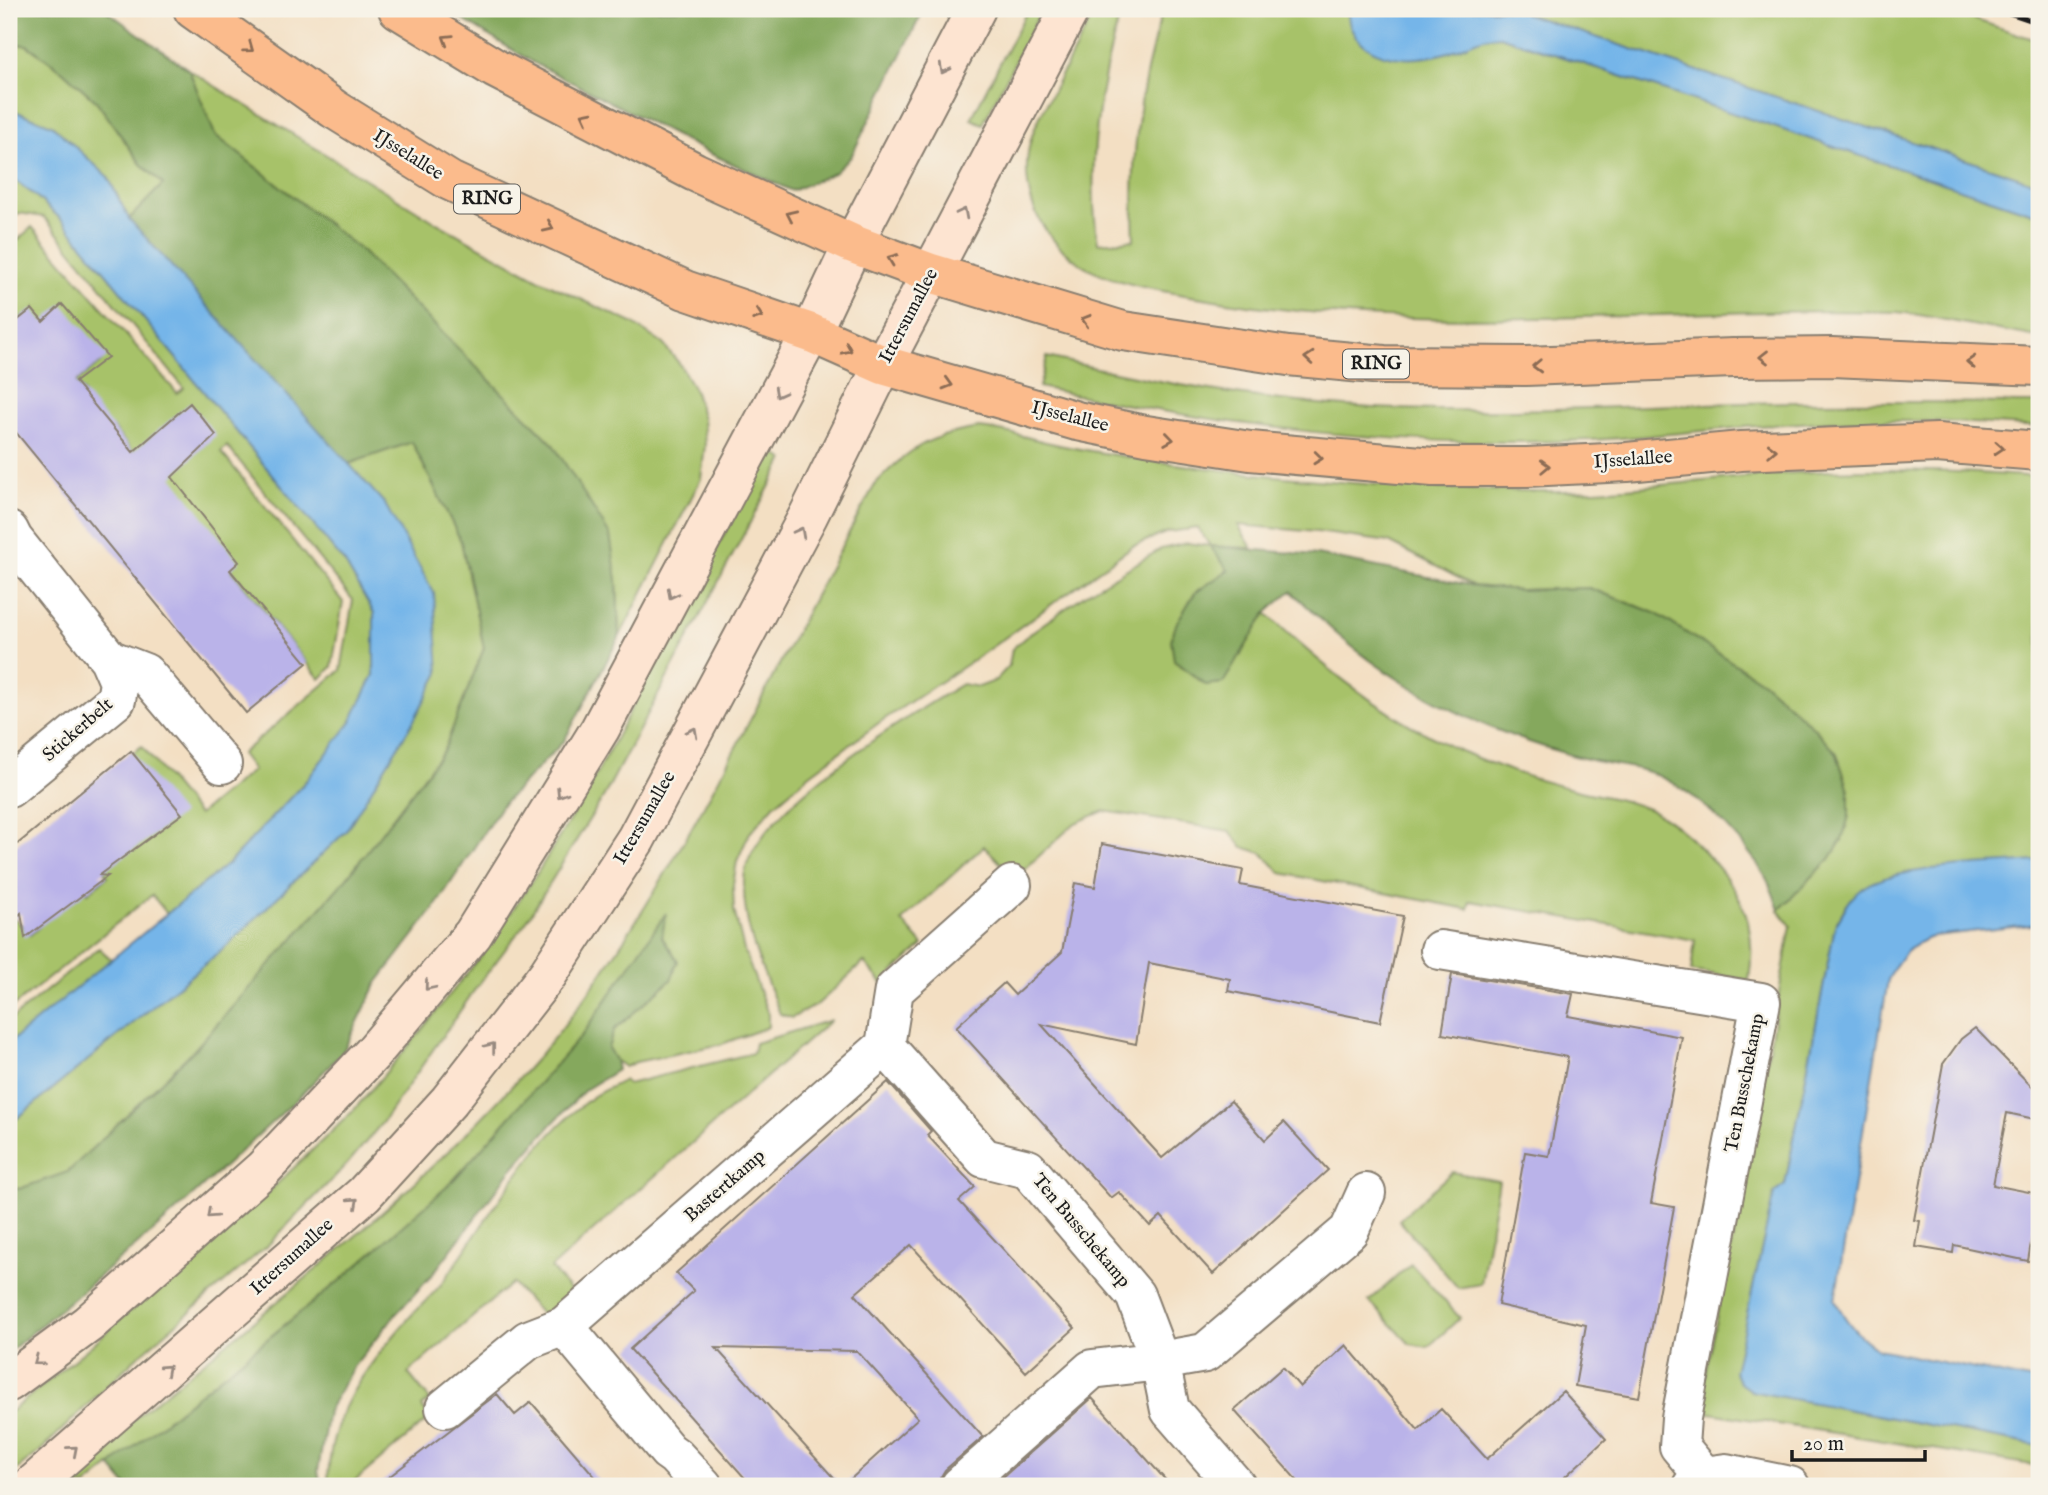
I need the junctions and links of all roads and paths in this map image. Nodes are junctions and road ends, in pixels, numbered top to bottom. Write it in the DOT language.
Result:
graph roads {
  1 [pos="193,9"];
  2 [pos="398,9"];
  3 [pos="976,9"];
  4 [pos="1070,9"];
  5 [pos="853,244"];
  6 [pos="931,273"];
  7 [pos="811,333"];
  8 [pos="883,365"];
  9 [pos="2039,366"];
  10 [pos="2039,451"];
  11 [pos="9,531"];
  12 [pos="109,659"];
  13 [pos="222,764"];
  14 [pos="9,788"];
  15 [pos="1012,885"];
  16 [pos="1440,950"];
  17 [pos="885,1046"];
  18 [pos="1366,1193"];
  19 [pos="564,1326"];
  20 [pos="1160,1361"];
  21 [pos="9,1382"];
  22 [pos="445,1408"];
  23 [pos="1698,1481"];
  24 [pos="31,1486"];
  25 [pos="703,1486"];
  26 [pos="960,1486"];
  27 [pos="1237,1486"];
  28 [pos="1790,1486"];
  1 -- 7 [label="main road, IJsselallee / RING, one-way"];
  5 -- 2 [label="main road, RING, one-way"];
  3 -- 5 [label="street, one-way"];
  6 -- 4 [label="street, Ittersumallee, one-way"];
  6 -- 5 [label="main road, RING, one-way"];
  5 -- 7 [label="street"];
  6 -- 8 [label="street, Ittersumallee"];
  9 -- 6 [label="main road, RING, one-way"];
  7 -- 8 [label="main road, IJsselallee / RING, one-way"];
  7 -- 21 [label="street, one-way"];
  8 -- 10 [label="main road, IJsselallee / RING, one-way"];
  24 -- 8 [label="street, Ittersumallee, one-way"];
  11 -- 12 [label="street, Stickerbelt"];
  12 -- 13 [label="street, Stickerbelt"];
  12 -- 14 [label="street, Stickerbelt"];
  15 -- 17 [label="street"];
  16 -- 23 [label="street, Ten Busschekamp"];
  17 -- 19 [label="street, Bastertkamp"];
  17 -- 20 [label="street, Ten Busschekamp"];
  18 -- 20 [label="street"];
  19 -- 22 [label="street, Bastertkamp"];
  19 -- 25 [label="street"];
  20 -- 26 [label="street"];
  20 -- 27 [label="street, Ten Busschekamp"];
  23 -- 28 [label="street"];
}
